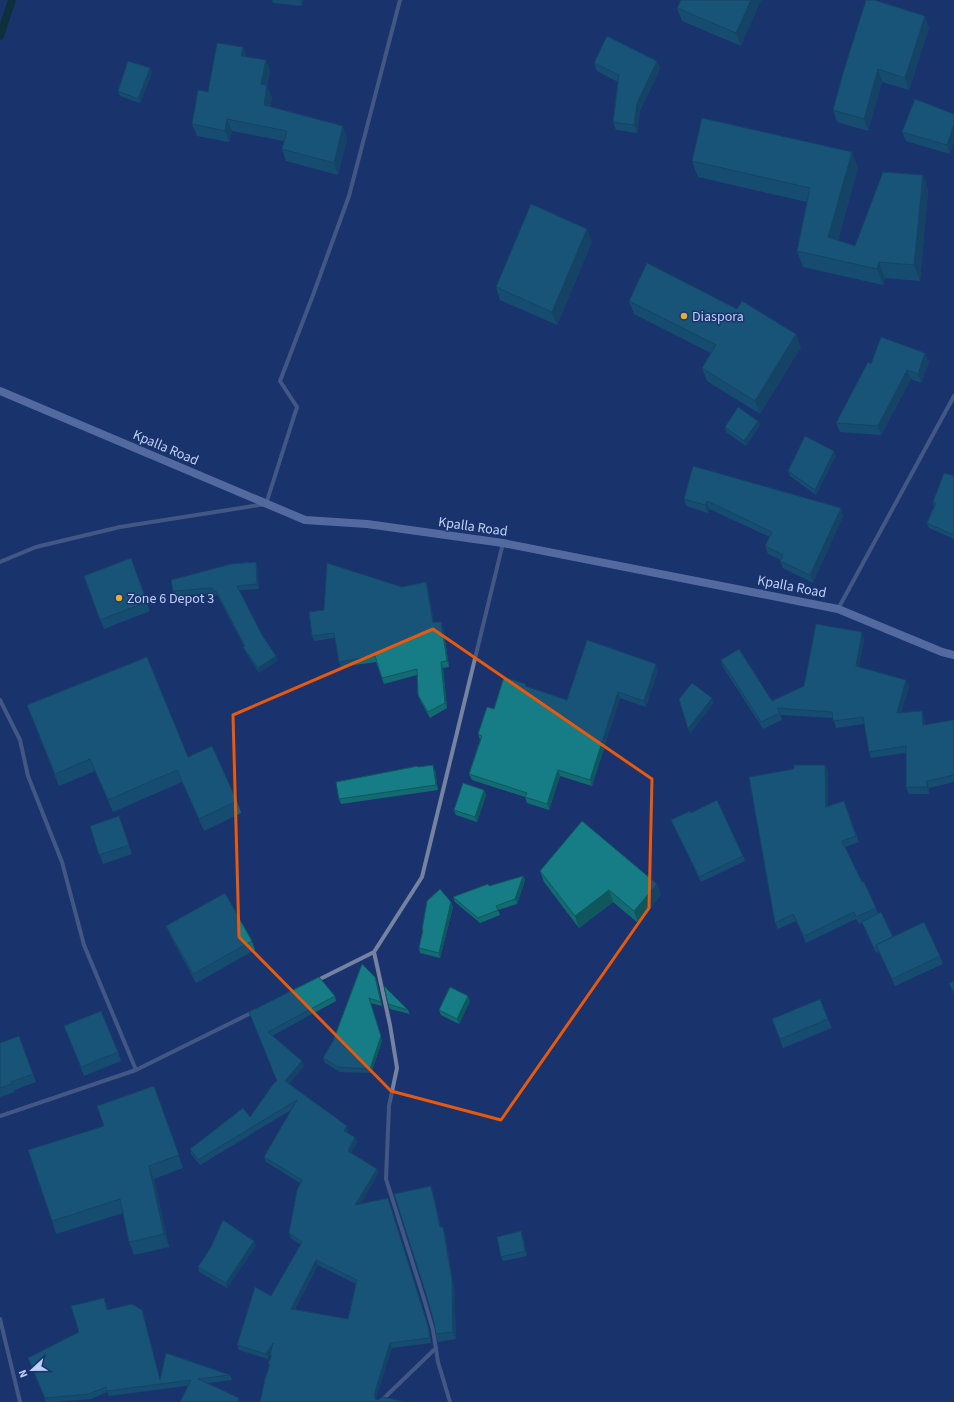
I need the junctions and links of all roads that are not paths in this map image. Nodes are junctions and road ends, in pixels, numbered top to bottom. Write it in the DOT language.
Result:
graph roads {
  1 [pos="400,0"];
  2 [pos="0,391"];
  3 [pos="954,396"];
  4 [pos="266,504"];
  5 [pos="503,543"];
  6 [pos="0,562"];
  7 [pos="838,609"];
  8 [pos="954,655"];
  9 [pos="0,700"];
  10 [pos="374,952"];
  11 [pos="311,983"];
  12 [pos="262,1008"];
  13 [pos="136,1070"];
  14 [pos="0,1116"];
  15 [pos="0,1319"];
  16 [pos="436,1348"];
  17 [pos="20,1402"];
  18 [pos="380,1402"];
  19 [pos="450,1402"];
  1 -- 4 [label="street"];
  2 -- 4 [label="street, Kpalla Road"];
  3 -- 7 [label="street"];
  4 -- 5 [label="street, Kpalla Road"];
  4 -- 6 [label="street"];
  5 -- 7 [label="street, Kpalla Road"];
  5 -- 10 [label="street"];
  7 -- 8 [label="street, Kpalla Road"];
  9 -- 13 [label="street"];
  10 -- 11 [label="street"];
  10 -- 16 [label="street"];
  12 -- 13 [label="street"];
  13 -- 14 [label="street"];
  15 -- 17 [label="street"];
  16 -- 18 [label="street"];
  16 -- 19 [label="street"];
}
